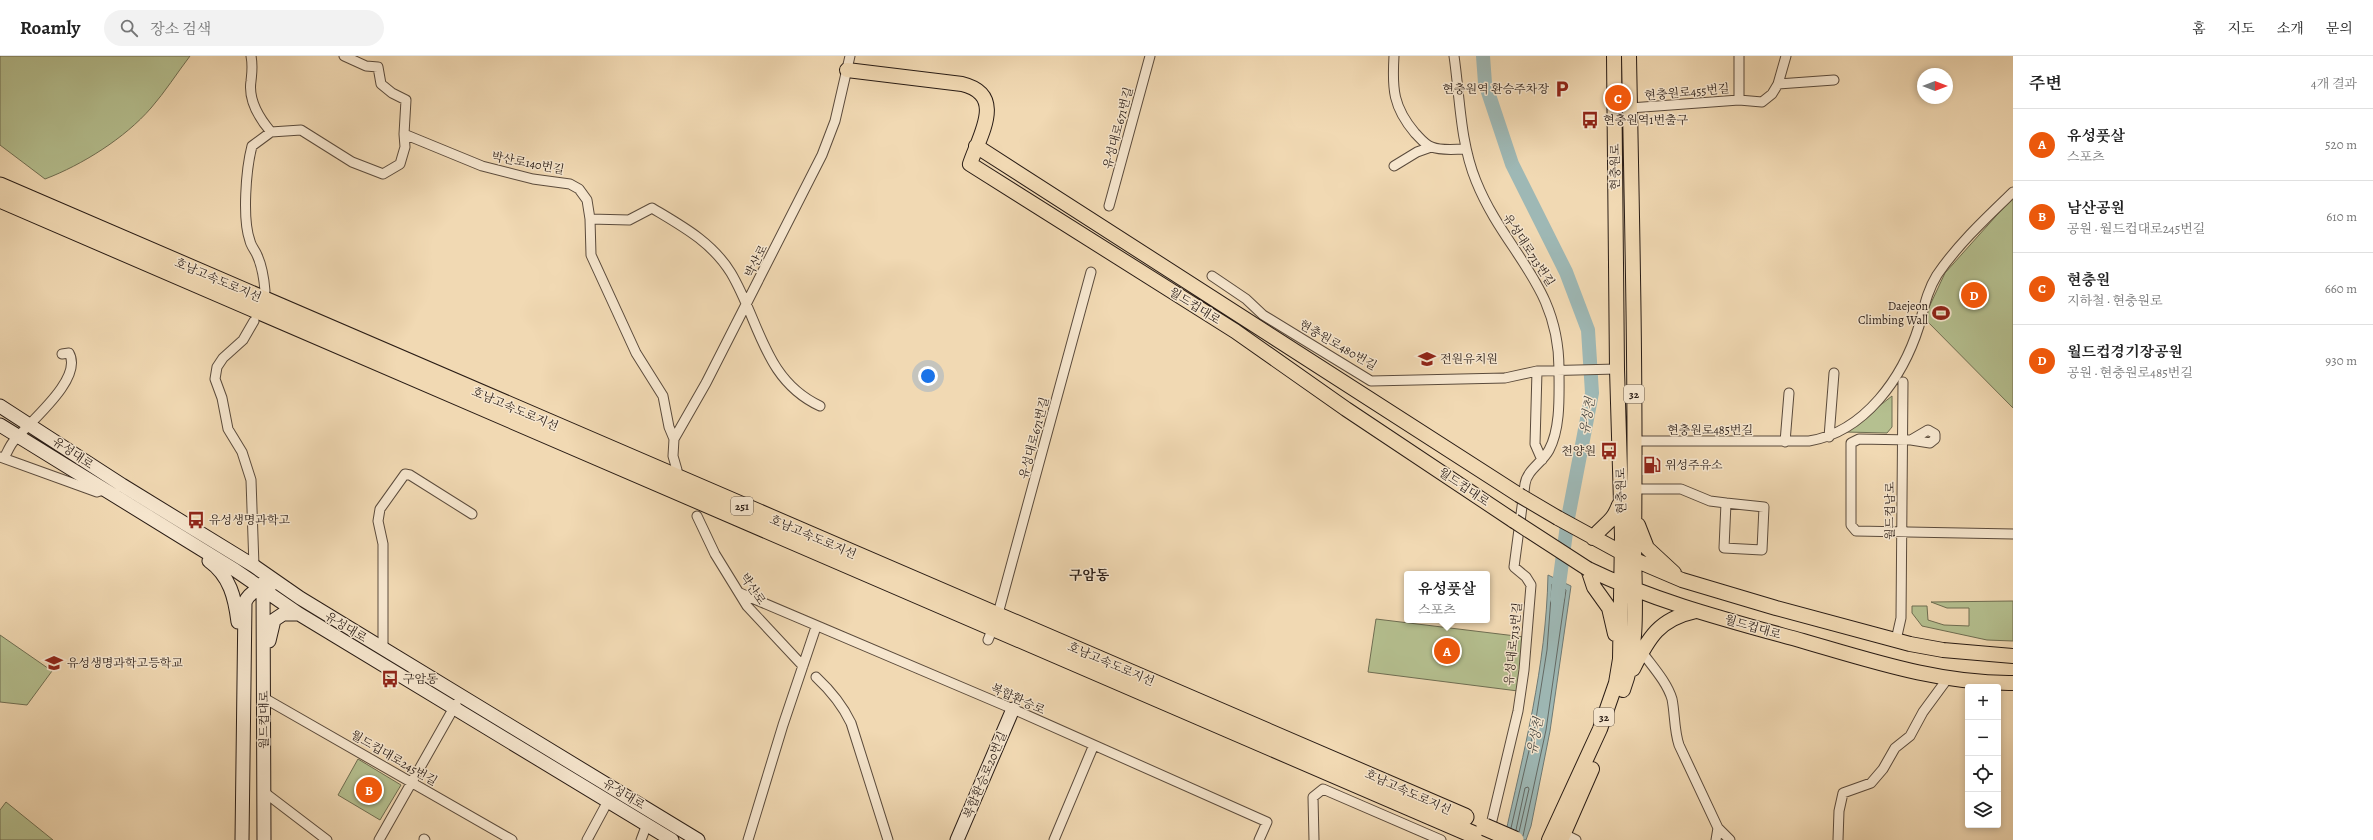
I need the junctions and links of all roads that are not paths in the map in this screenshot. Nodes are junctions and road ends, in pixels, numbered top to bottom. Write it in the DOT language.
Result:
graph roads {
  1 [pos="251,56"];
  2 [pos="344,56"];
  3 [pos="850,56"];
  4 [pos="1150,56"];
  5 [pos="1394,56"];
  6 [pos="1454,56"];
  7 [pos="1614,56"];
  8 [pos="1629,56"];
  9 [pos="1739,56"];
  10 [pos="1786,56"];
  11 [pos="847,70"];
  12 [pos="1834,80"];
  13 [pos="1778,84"];
  14 [pos="1740,100"];
  15 [pos="1630,108"];
  16 [pos="271,132"];
  17 [pos="404,134"];
  18 [pos="976,146"];
  19 [pos="1431,147"];
  20 [pos="1466,149"];
  21 [pos="1394,166"];
  22 [pos="0,186"];
  23 [pos="2013,192"];
  24 [pos="0,199"];
  25 [pos="1109,206"];
  26 [pos="590,219"];
  27 [pos="1615,227"];
  28 [pos="1092,272"];
  29 [pos="1212,276"];
  30 [pos="1632,279"];
  31 [pos="265,291"];
  32 [pos="747,305"];
  33 [pos="254,321"];
  34 [pos="62,354"];
  35 [pos="1611,369"];
  36 [pos="1562,370"];
  37 [pos="1537,371"];
  38 [pos="1834,373"];
  39 [pos="1903,382"];
  40 [pos="1789,393"];
  41 [pos="0,406"];
  42 [pos="820,406"];
  43 [pos="30,424"];
  44 [pos="0,425"];
  45 [pos="19,436"];
  46 [pos="1829,437"];
  47 [pos="674,439"];
  48 [pos="1907,440"];
  49 [pos="1635,441"];
  50 [pos="1785,442"];
  51 [pos="2,458"];
  52 [pos="1542,460"];
  53 [pos="677,470"];
  54 [pos="1636,489"];
  55 [pos="104,490"];
  56 [pos="1621,501"];
  57 [pos="1726,503"];
  58 [pos="1636,508"];
  59 [pos="472,514"];
  60 [pos="697,516"];
  61 [pos="1902,533"];
  62 [pos="2013,534"];
  63 [pos="182,538"];
  64 [pos="1593,538"];
  65 [pos="1621,553"];
  66 [pos="1634,560"];
  67 [pos="254,566"];
  68 [pos="1588,569"];
  69 [pos="1682,580"];
  70 [pos="1621,584"];
  71 [pos="1634,589"];
  72 [pos="740,593"];
  73 [pos="263,595"];
  74 [pos="297,597"];
  75 [pos="999,610"];
  76 [pos="1696,611"];
  77 [pos="299,614"];
  78 [pos="816,627"];
  79 [pos="1896,640"];
  80 [pos="383,649"];
  81 [pos="1642,652"];
  82 [pos="2013,656"];
  83 [pos="1620,659"];
  84 [pos="803,666"];
  85 [pos="243,676"];
  86 [pos="816,677"];
  87 [pos="1948,678"];
  88 [pos="263,683"];
  89 [pos="2013,683"];
  90 [pos="1625,686"];
  91 [pos="461,696"];
  92 [pos="264,698"];
  93 [pos="454,708"];
  94 [pos="1013,709"];
  95 [pos="1093,746"];
  96 [pos="412,782"];
  97 [pos="264,792"];
  98 [pos="608,801"];
  99 [pos="646,824"];
  100 [pos="1718,828"];
  101 [pos="1485,836"];
  102 [pos="1567,838"];
  103 [pos="242,840"];
  104 [pos="264,840"];
  105 [pos="327,840"];
  106 [pos="379,840"];
  107 [pos="512,840"];
  108 [pos="587,840"];
  109 [pos="641,840"];
  110 [pos="672,840"];
  111 [pos="698,840"];
  112 [pos="748,840"];
  113 [pos="888,840"];
  114 [pos="957,840"];
  115 [pos="1054,840"];
  116 [pos="1259,840"];
  117 [pos="1314,840"];
  118 [pos="1441,840"];
  119 [pos="1515,840"];
  120 [pos="1549,840"];
  121 [pos="1716,840"];
  122 [pos="1730,840"];
  123 [pos="1838,840"];
  1 -- 16 [label="street"];
  2 -- 17 [label="street"];
  3 -- 11 [label="street, 박산로"];
  4 -- 25 [label="street, 유성대로671번길"];
  5 -- 19 [label="street"];
  6 -- 20 [label="street, 유성대로713번길"];
  7 -- 27 [label="main road, 현충원로 / 32"];
  8 -- 15 [label="main road, 현충원로 / 32"];
  9 -- 14 [label="street"];
  10 -- 13 [label="street"];
  11 -- 18 [label="main road"];
  11 -- 32 [label="street, 박산로"];
  12 -- 13 [label="street"];
  13 -- 14 [label="street, 현충원로455번길"];
  14 -- 15 [label="street, 현충원로455번길"];
  15 -- 30 [label="main road, 현충원로 / 32"];
  16 -- 17 [label="street"];
  16 -- 31 [label="street"];
  17 -- 26 [label="street, 박산로140번길"];
  18 -- 64 [label="main road, 월드컵대로, bridge"];
  18 -- 68 [label="main road, 월드컵대로, bridge"];
  19 -- 20 [label="street"];
  19 -- 21 [label="street"];
  20 -- 36 [label="street, 유성대로713번길"];
  22 -- 101 [label="highway, 호남고속도로지선 / 251"];
  23 -- 46 [label="street, 현충원로485번길"];
  24 -- 101 [label="highway, 호남고속도로지선 / 251"];
  26 -- 32 [label="street"];
  26 -- 47 [label="street, 박산로140번길"];
  27 -- 30 [label="main road"];
  27 -- 35 [label="main road, 현충원로 / 32"];
  28 -- 75 [label="street, 유성대로671번길"];
  29 -- 37 [label="street, 현충원로480번길"];
  30 -- 49 [label="main road, 현충원로 / 32"];
  32 -- 42 [label="street"];
  32 -- 47 [label="street, 박산로"];
  33 -- 67 [label="street"];
  34 -- 43 [label="street"];
  35 -- 36 [label="street, 현충원로480번길"];
  35 -- 56 [label="main road, 현충원로 / 32"];
  36 -- 37 [label="street, 현충원로480번길"];
  36 -- 52 [label="street, 유성대로713번길"];
  37 -- 52 [label="street"];
  38 -- 46 [label="street"];
  39 -- 48 [label="street, 월드컵남로"];
  40 -- 50 [label="street"];
  41 -- 43 [label="street, 유성대로"];
  43 -- 45 [label="street"];
  43 -- 67 [label="street, 유성대로"];
  44 -- 45 [label="street, 유성대로"];
  45 -- 51 [label="street"];
  45 -- 55 [label="street, 유성대로"];
  46 -- 50 [label="street, 현충원로485번길"];
  47 -- 53 [label="street, 박산로"];
  48 -- 61 [label="street, 월드컵남로"];
  48 -- 61 [label="street"];
  49 -- 50 [label="street, 현충원로485번길"];
  49 -- 54 [label="main road, 현충원로 / 32"];
  51 -- 55 [label="street"];
  52 -- 101 [label="street, 유성대로713번길"];
  54 -- 57 [label="street"];
  54 -- 58 [label="main road, 현충원로 / 32"];
  55 -- 63 [label="street, 유성대로"];
  56 -- 64 [label="main road"];
  56 -- 65 [label="main road, 현충원로 / 32"];
  57 -- 57 [label="street"];
  58 -- 66 [label="main road, 현충원로 / 32"];
  58 -- 69 [label="main road"];
  59 -- 80 [label="street"];
  60 -- 72 [label="street, 박산로"];
  61 -- 62 [label="street"];
  61 -- 79 [label="street, 월드컵남로"];
  63 -- 73 [label="street, 유성대로"];
  63 -- 85 [label="street"];
  64 -- 65 [label="main road, 월드컵대로"];
  65 -- 66 [label="main road, 월드컵대로"];
  65 -- 70 [label="main road, 현충원로 / 32"];
  66 -- 69 [label="main road, 월드컵대로"];
  66 -- 71 [label="main road, 현충원로 / 32"];
  67 -- 73 [label="street, 월드컵대로"];
  67 -- 74 [label="street, 유성대로"];
  68 -- 70 [label="main road, 월드컵대로"];
  68 -- 83 [label="main road"];
  69 -- 79 [label="main road, 월드컵대로"];
  70 -- 71 [label="main road, 월드컵대로"];
  70 -- 83 [label="main road, 현충원로 / 32"];
  71 -- 76 [label="main road, 월드컵대로"];
  71 -- 90 [label="main road, 현충원로 / 32"];
  72 -- 78 [label="street, 복합환승로"];
  72 -- 84 [label="street, 박산로"];
  73 -- 74 [label="street"];
  73 -- 77 [label="street, 유성대로"];
  73 -- 85 [label="street, 월드컵대로"];
  73 -- 88 [label="street, 월드컵대로"];
  74 -- 80 [label="street, 유성대로"];
  76 -- 81 [label="main road"];
  76 -- 87 [label="main road, 월드컵대로"];
  77 -- 88 [label="street"];
  77 -- 93 [label="street, 유성대로"];
  78 -- 84 [label="street"];
  78 -- 94 [label="street, 복합환승로"];
  79 -- 82 [label="main road, 월드컵대로"];
  80 -- 91 [label="street, 유성대로"];
  81 -- 90 [label="main road"];
  81 -- 100 [label="street"];
  83 -- 120 [label="main road, 현충원로 / 32"];
  84 -- 112 [label="street"];
  85 -- 88 [label="street"];
  85 -- 103 [label="street, 월드컵대로"];
  86 -- 113 [label="street"];
  87 -- 89 [label="main road, 월드컵대로"];
  87 -- 123 [label="street"];
  88 -- 92 [label="street, 월드컵대로"];
  90 -- 102 [label="main road, 현충원로 / 32"];
  91 -- 93 [label="street"];
  91 -- 111 [label="street, 유성대로"];
  92 -- 96 [label="street, 월드컵대로245번길"];
  92 -- 97 [label="street, 월드컵대로"];
  93 -- 96 [label="street"];
  93 -- 98 [label="street, 유성대로"];
  94 -- 95 [label="street, 복합환승로"];
  94 -- 114 [label="street, 복합환승로20번길"];
  95 -- 115 [label="street"];
  95 -- 116 [label="street, 복합환승로"];
  96 -- 106 [label="street"];
  96 -- 107 [label="street, 월드컵대로245번길"];
  97 -- 104 [label="street, 월드컵대로"];
  97 -- 105 [label="street"];
  98 -- 99 [label="street, 유성대로"];
  98 -- 108 [label="street"];
  99 -- 109 [label="street"];
  99 -- 110 [label="street, 유성대로"];
  100 -- 121 [label="street"];
  100 -- 122 [label="street"];
  101 -- 119 [label="highway, 호남고속도로지선 / 251, bridge"];
  117 -- 118 [label="street"];
}
